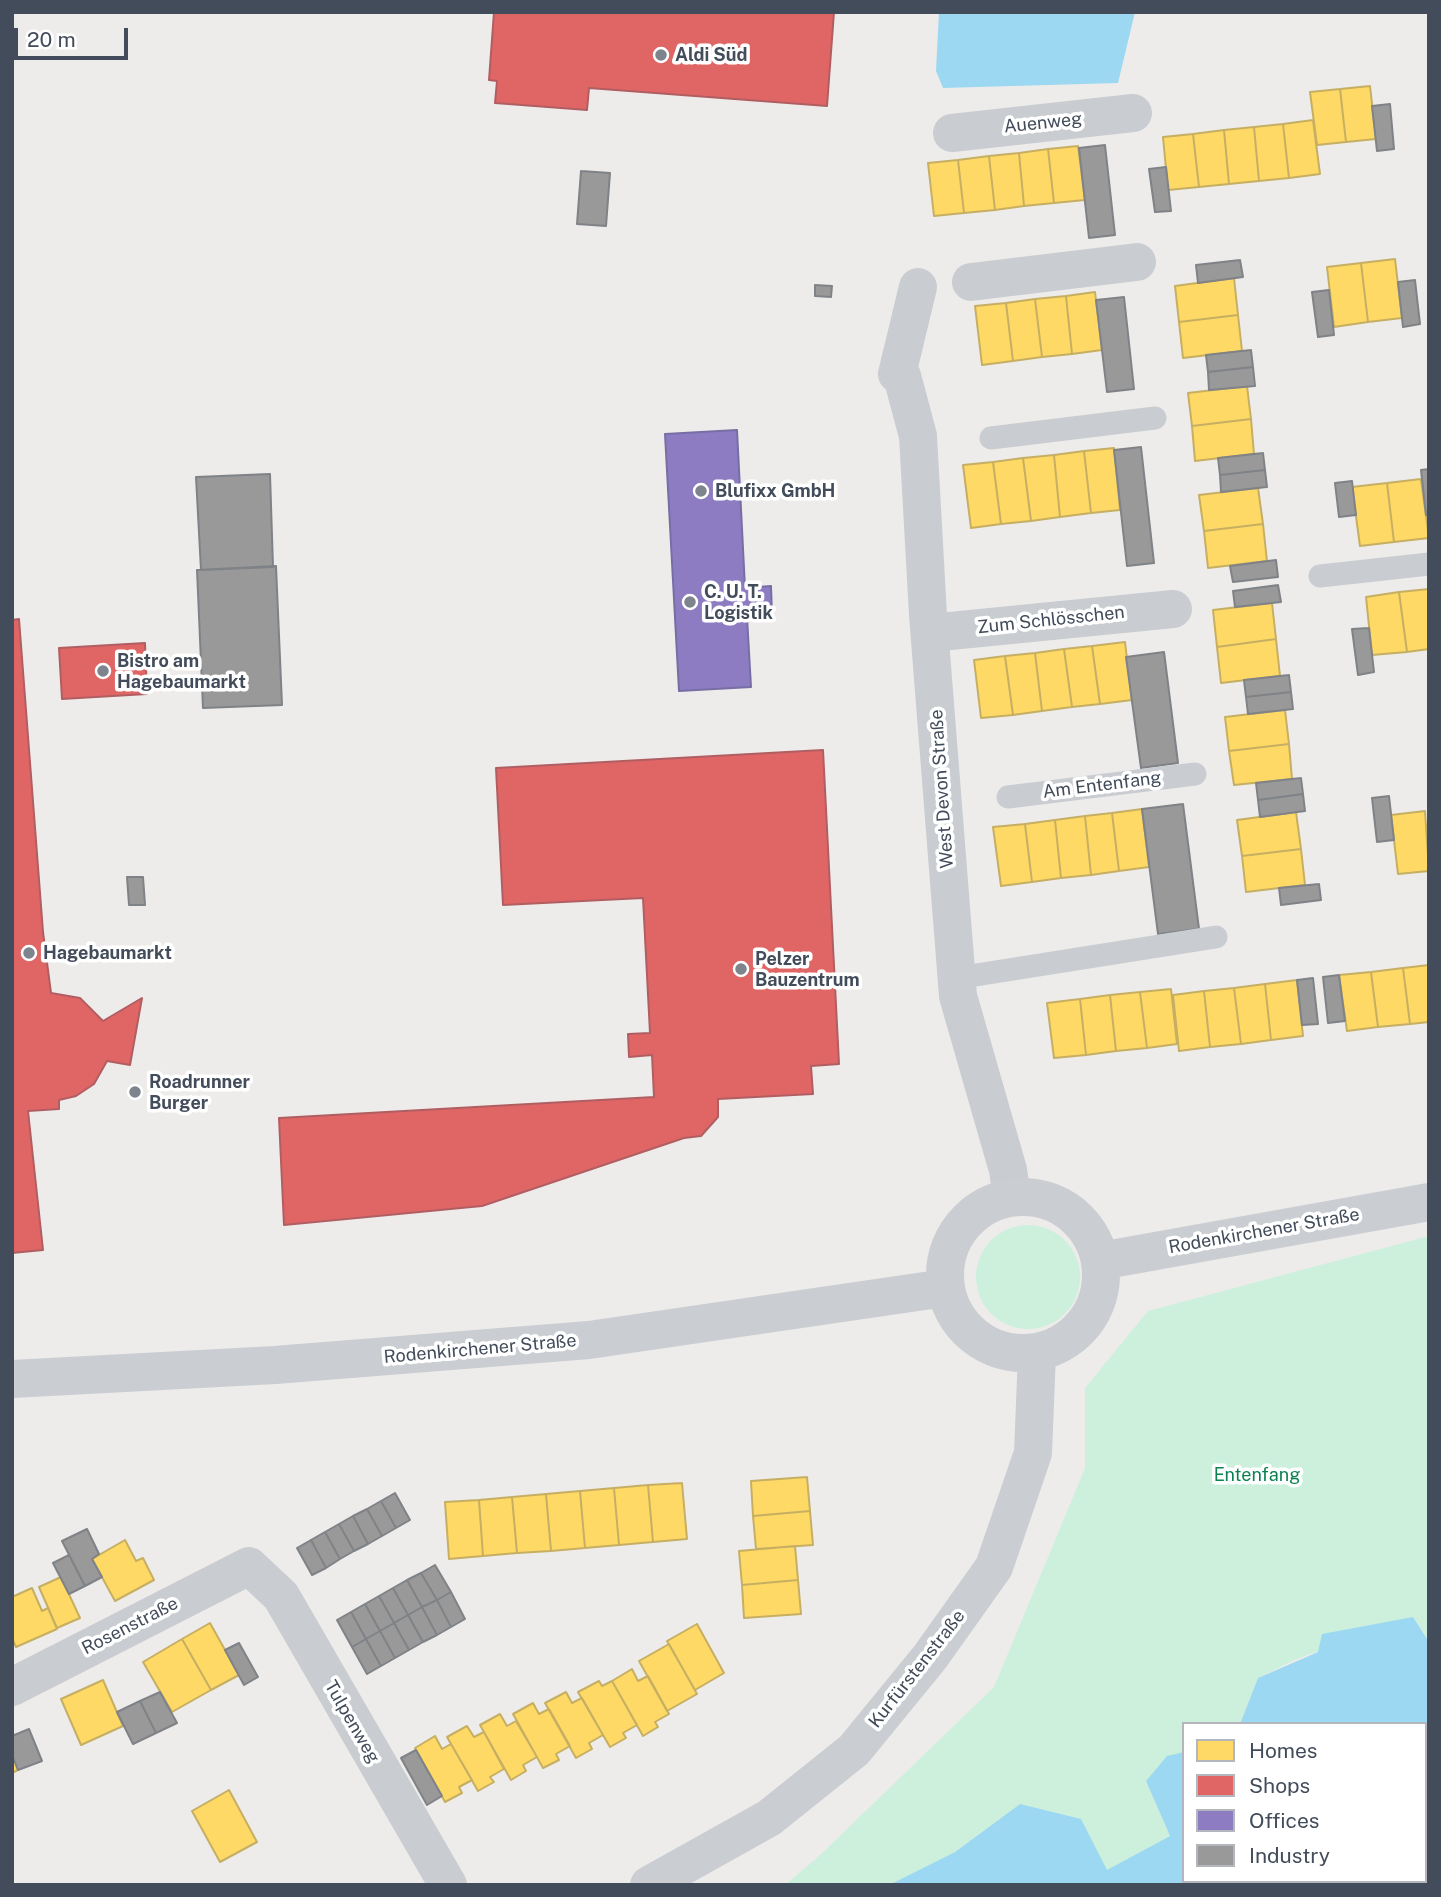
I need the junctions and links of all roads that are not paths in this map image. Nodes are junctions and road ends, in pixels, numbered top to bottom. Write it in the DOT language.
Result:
graph roads {
  1 [pos="1133,113"];
  2 [pos="952,133"];
  3 [pos="1137,262"];
  4 [pos="971,282"];
  5 [pos="918,287"];
  6 [pos="1155,418"];
  7 [pos="991,438"];
  8 [pos="1429,564"];
  9 [pos="1320,576"];
  10 [pos="1173,609"];
  11 [pos="930,633"];
  12 [pos="1195,774"];
  13 [pos="1009,797"];
  14 [pos="1216,937"];
  15 [pos="957,978"];
  16 [pos="1012,1197"];
  17 [pos="1429,1202"];
  18 [pos="1100,1261"];
  19 [pos="945,1288"];
  20 [pos="1037,1353"];
  21 [pos="12,1379"];
  22 [pos="249,1566"];
  23 [pos="12,1687"];
  24 [pos="448,1885"];
  25 [pos="649,1885"];
  1 -- 2 [label="street, Auenweg"];
  3 -- 4 [label="street"];
  5 -- 11 [label="street, West Devon Straße"];
  6 -- 7 [label="lane"];
  8 -- 9 [label="lane"];
  10 -- 11 [label="street, Zum Schlösschen"];
  11 -- 15 [label="street, West Devon Straße"];
  12 -- 13 [label="lane, Am Entenfang"];
  14 -- 15 [label="lane"];
  15 -- 16 [label="street, West Devon Straße"];
  16 -- 18 [label="main road"];
  16 -- 19 [label="main road"];
  17 -- 18 [label="main road, Rodenkirchener Straße"];
  18 -- 20 [label="main road"];
  19 -- 20 [label="main road"];
  19 -- 21 [label="main road, Rodenkirchener Straße"];
  20 -- 25 [label="main road, Kurfürstenstraße"];
  22 -- 23 [label="street, Rosenstraße"];
  22 -- 24 [label="street, Tulpenweg"];
}
